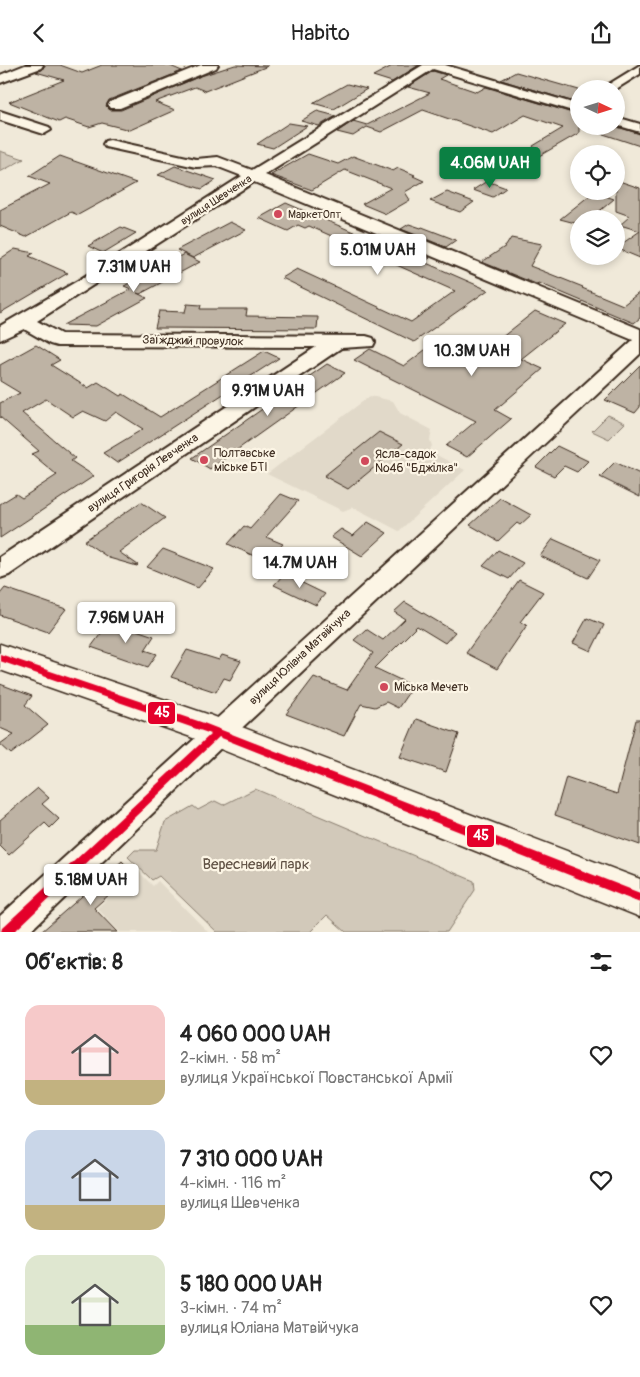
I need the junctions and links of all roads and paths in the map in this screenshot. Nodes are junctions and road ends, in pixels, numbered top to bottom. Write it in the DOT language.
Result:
graph roads {
  1 [pos="38,65"];
  2 [pos="212,65"];
  3 [pos="432,65"];
  4 [pos="640,69"];
  5 [pos="0,79"];
  6 [pos="622,80"];
  7 [pos="115,105"];
  8 [pos="570,106"];
  9 [pos="0,115"];
  10 [pos="625,124"];
  11 [pos="640,128"];
  12 [pos="44,130"];
  13 [pos="110,144"];
  14 [pos="254,176"];
  15 [pos="24,321"];
  16 [pos="0,334"];
  17 [pos="640,336"];
  18 [pos="366,342"];
  19 [pos="335,343"];
  20 [pos="640,345"];
  21 [pos="0,569"];
  22 [pos="0,657"];
  23 [pos="218,733"];
  24 [pos="640,898"];
  25 [pos="6,932"];
  1 -- 5 [label="street"];
  2 -- 7 [label="street"];
  3 -- 8 [label="street"];
  3 -- 14 [label="street, вулиця Шевченка"];
  4 -- 6 [label="street"];
  9 -- 12 [label="street"];
  10 -- 11 [label="street"];
  13 -- 14 [label="street"];
  14 -- 15 [label="street, вулиця Шевченка"];
  14 -- 17 [label="street"];
  15 -- 16 [label="street, вулиця Шевченка"];
  15 -- 19 [label="street, Заїжджий провулок"];
  18 -- 19 [label="street, Заїжджий провулок"];
  19 -- 21 [label="street, вулиця Григорія Левченка"];
  20 -- 23 [label="street, вулиця Юліана Матвійчука"];
  22 -- 23 [label="main road"];
  23 -- 24 [label="main road"];
  23 -- 25 [label="street, вулиця Юліана Матвійчука"];
}
